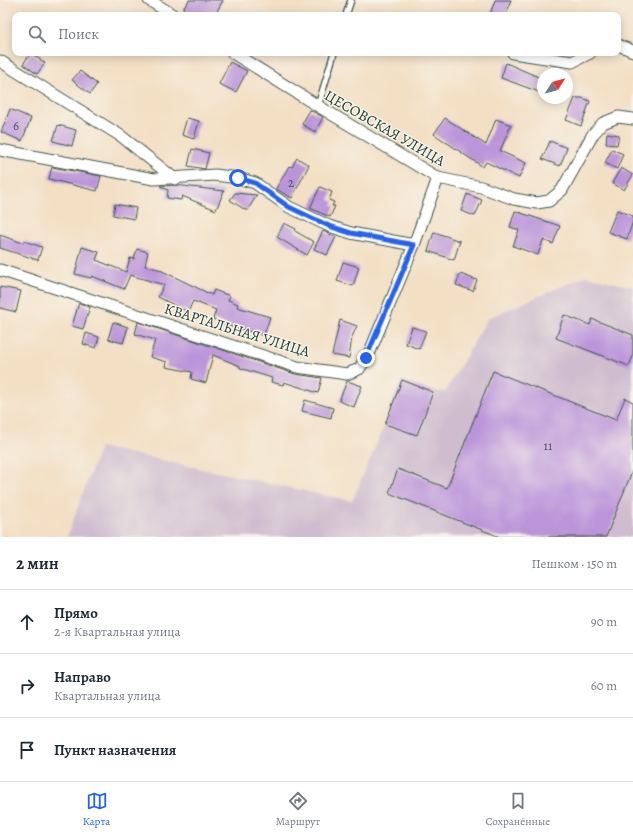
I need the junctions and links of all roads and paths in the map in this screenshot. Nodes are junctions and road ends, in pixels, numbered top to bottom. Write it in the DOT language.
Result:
graph roads {
  1 [pos="149,0"];
  2 [pos="351,0"];
  3 [pos="168,12"];
  4 [pos="347,12"];
  5 [pos="621,46"];
  6 [pos="633,51"];
  7 [pos="238,56"];
  8 [pos="333,56"];
  9 [pos="533,56"];
  10 [pos="584,56"];
  11 [pos="0,61"];
  12 [pos="318,106"];
  13 [pos="633,119"];
  14 [pos="0,150"];
  15 [pos="438,178"];
  16 [pos="175,179"];
  17 [pos="414,245"];
  18 [pos="0,270"];
  1 -- 3 [label="street"];
  2 -- 4 [label="lane"];
  5 -- 6 [label="street"];
  7 -- 12 [label="street, ЦЕСОВСКАЯ УЛИЦА"];
  8 -- 12 [label="lane"];
  9 -- 10 [label="street"];
  11 -- 16 [label="street"];
  12 -- 15 [label="street, ЦЕСОВСКАЯ УЛИЦА"];
  13 -- 15 [label="street, ЦЕСОВСКАЯ УЛИЦА"];
  14 -- 16 [label="street"];
  15 -- 17 [label="street, КВАРТАЛЬНАЯ УЛИЦА"];
  16 -- 17 [label="street"];
  17 -- 18 [label="street, КВАРТАЛЬНАЯ УЛИЦА"];
}
